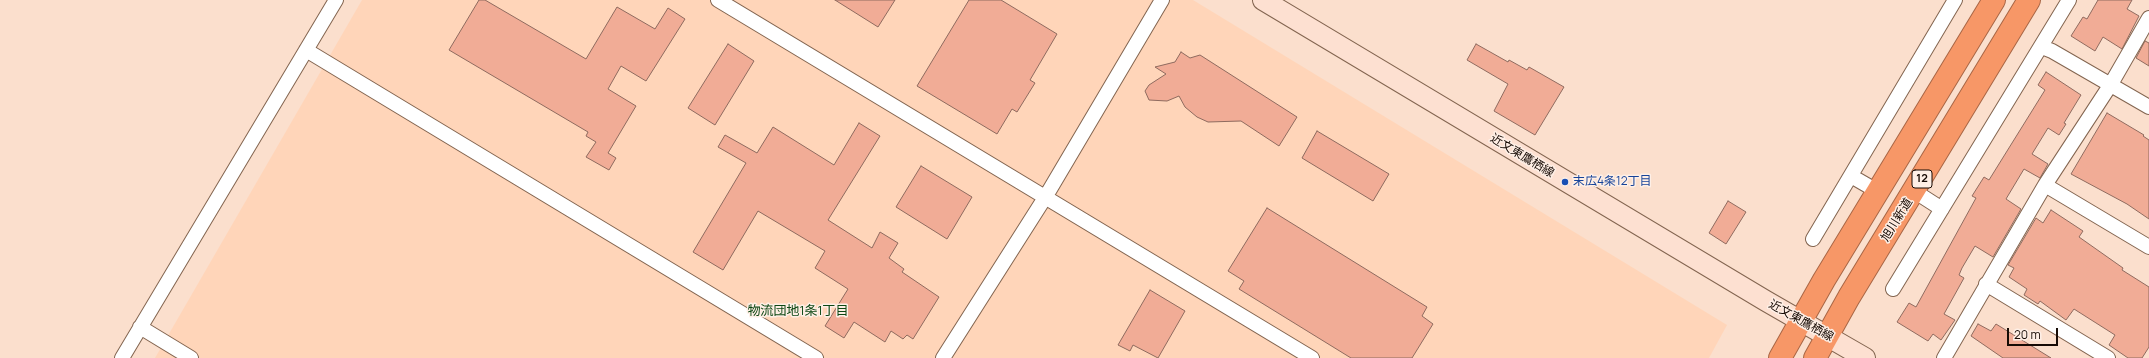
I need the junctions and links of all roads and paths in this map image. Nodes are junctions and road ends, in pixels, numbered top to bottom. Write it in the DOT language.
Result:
graph roads {
  1 [pos="336,0"];
  2 [pos="718,0"];
  3 [pos="1162,0"];
  4 [pos="1264,0"];
  5 [pos="1956,0"];
  6 [pos="1994,0"];
  7 [pos="2029,0"];
  8 [pos="2069,0"];
  9 [pos="2149,18"];
  10 [pos="2042,47"];
  11 [pos="306,50"];
  12 [pos="2111,84"];
  13 [pos="2149,107"];
  14 [pos="1851,176"];
  15 [pos="2045,185"];
  16 [pos="1877,191"];
  17 [pos="1914,191"];
  18 [pos="1046,196"];
  19 [pos="1942,209"];
  20 [pos="1813,239"];
  21 [pos="2149,247"];
  22 [pos="1986,284"];
  23 [pos="1893,288"];
  24 [pos="1800,322"];
  25 [pos="140,327"];
  26 [pos="1827,336"];
  27 [pos="122,358"];
  28 [pos="191,358"];
  29 [pos="816,358"];
  30 [pos="943,358"];
  31 [pos="1312,358"];
  32 [pos="1780,358"];
  33 [pos="1815,358"];
  34 [pos="1866,358"];
  35 [pos="1944,358"];
  36 [pos="2108,358"];
  1 -- 11 [label="street"];
  2 -- 18 [label="street"];
  3 -- 18 [label="street"];
  4 -- 24 [label="street, 近文東鷹栖線"];
  5 -- 14 [label="street"];
  6 -- 16 [label="highway"];
  7 -- 17 [label="highway, 旭川新道 / 12"];
  8 -- 10 [label="street"];
  9 -- 12 [label="street"];
  10 -- 12 [label="street"];
  10 -- 19 [label="street"];
  11 -- 25 [label="street"];
  11 -- 29 [label="street"];
  12 -- 13 [label="street"];
  12 -- 15 [label="street"];
  14 -- 16 [label="street"];
  14 -- 20 [label="street"];
  15 -- 21 [label="street"];
  15 -- 22 [label="street"];
  16 -- 24 [label="highway"];
  17 -- 19 [label="street"];
  17 -- 26 [label="highway, 旭川新道 / 12"];
  18 -- 30 [label="street"];
  18 -- 31 [label="street"];
  19 -- 23 [label="street"];
  22 -- 35 [label="street"];
  22 -- 36 [label="street"];
  24 -- 26 [label="street, 近文東鷹栖線"];
  24 -- 32 [label="highway"];
  25 -- 27 [label="street"];
  25 -- 28 [label="street"];
  26 -- 33 [label="highway, 旭川新道 / 12"];
  26 -- 34 [label="street, 近文東鷹栖線"];
}
